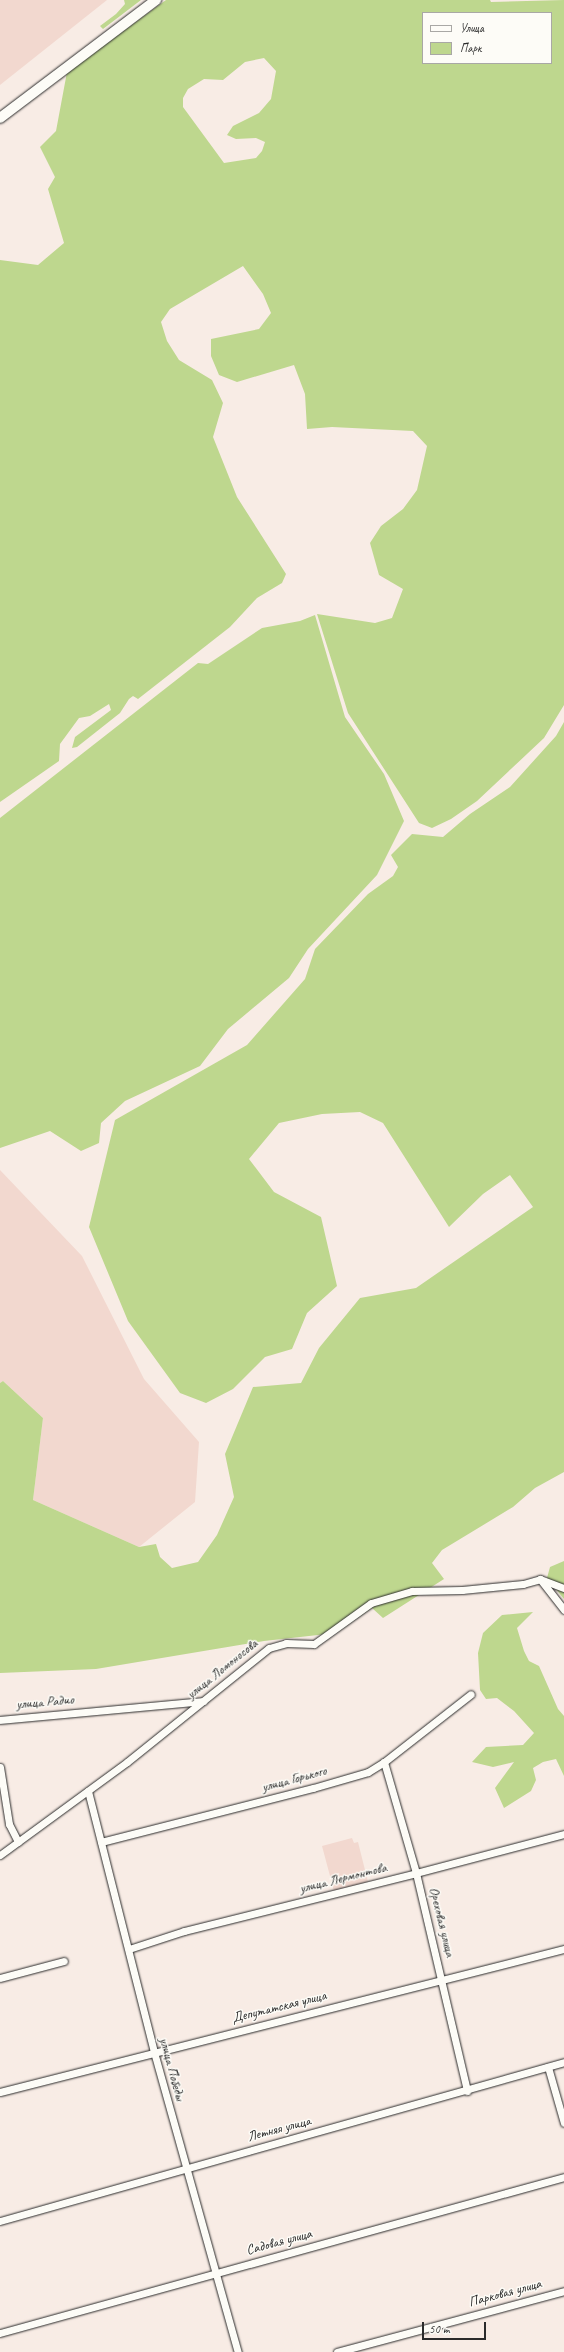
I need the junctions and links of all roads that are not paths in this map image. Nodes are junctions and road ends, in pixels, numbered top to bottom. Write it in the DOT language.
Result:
graph roads {
  1 [pos="156,0"];
  2 [pos="0,118"];
  3 [pos="540,1579"];
  4 [pos="564,1588"];
  5 [pos="564,1610"];
  6 [pos="471,1694"];
  7 [pos="202,1701"];
  8 [pos="0,1720"];
  9 [pos="384,1762"];
  10 [pos="0,1767"];
  11 [pos="88,1791"];
  12 [pos="564,1834"];
  13 [pos="18,1842"];
  14 [pos="101,1842"];
  15 [pos="0,1855"];
  16 [pos="416,1874"];
  17 [pos="129,1949"];
  18 [pos="564,1949"];
  19 [pos="64,1961"];
  20 [pos="0,1978"];
  21 [pos="442,1979"];
  22 [pos="154,2052"];
  23 [pos="564,2062"];
  24 [pos="548,2067"];
  25 [pos="467,2091"];
  26 [pos="0,2092"];
  27 [pos="564,2123"];
  28 [pos="186,2168"];
  29 [pos="564,2177"];
  30 [pos="0,2221"];
  31 [pos="215,2273"];
  32 [pos="564,2291"];
  33 [pos="0,2333"];
  34 [pos="238,2352"];
  35 [pos="337,2352"];
  1 -- 2 [label="street"];
  3 -- 4 [label="street"];
  3 -- 5 [label="street"];
  3 -- 7 [label="street, улица Ломоносова"];
  6 -- 9 [label="street, улица Горького"];
  7 -- 8 [label="street, улица Радио"];
  7 -- 11 [label="street, улица Ломоносова"];
  9 -- 14 [label="street, улица Горького"];
  9 -- 16 [label="street, Ореховая улица"];
  10 -- 13 [label="street"];
  11 -- 13 [label="street, улица Ломоносова"];
  11 -- 14 [label="street, улица Победы"];
  12 -- 16 [label="street, улица Лермонтова"];
  13 -- 15 [label="street, улица Ломоносова"];
  14 -- 17 [label="street, улица Победы"];
  16 -- 17 [label="street, улица Лермонтова"];
  16 -- 21 [label="street, Ореховая улица"];
  17 -- 22 [label="street, улица Победы"];
  18 -- 21 [label="street, Депутатская улица"];
  19 -- 20 [label="street"];
  21 -- 22 [label="street, Депутатская улица"];
  21 -- 25 [label="street, Ореховая улица"];
  22 -- 26 [label="street, Депутатская улица"];
  22 -- 28 [label="street, улица Победы"];
  23 -- 24 [label="street, Летняя улица"];
  24 -- 25 [label="street, Летняя улица"];
  24 -- 27 [label="street"];
  25 -- 28 [label="street, Летняя улица"];
  28 -- 30 [label="street, Летняя улица"];
  28 -- 31 [label="street, улица Победы"];
  29 -- 31 [label="street, Садовая улица"];
  31 -- 33 [label="street, Садовая улица"];
  31 -- 34 [label="street, улица Победы"];
  32 -- 35 [label="street, Парковая улица"];
}
